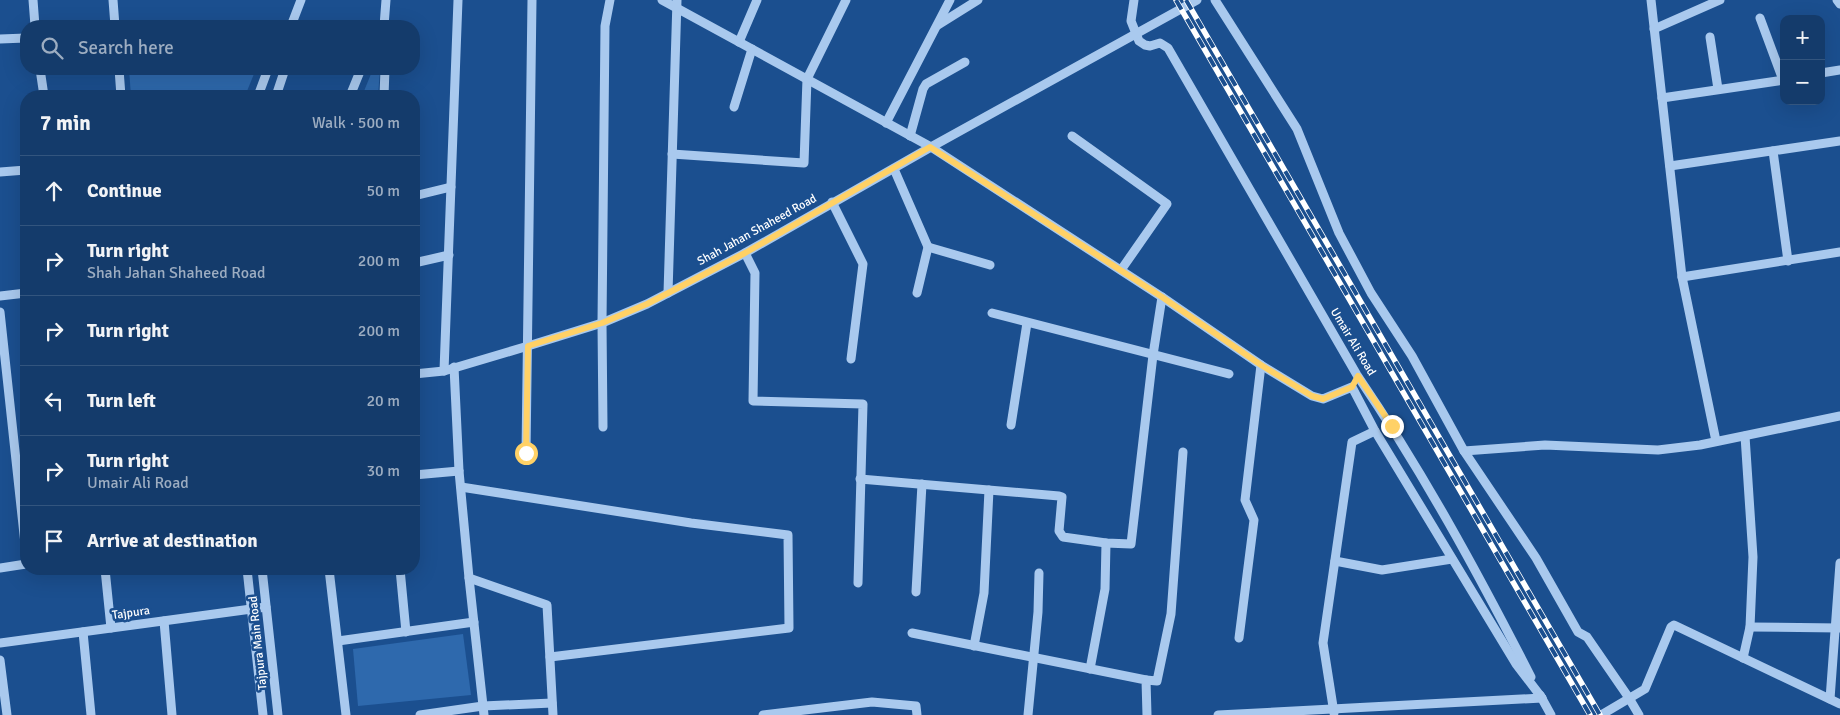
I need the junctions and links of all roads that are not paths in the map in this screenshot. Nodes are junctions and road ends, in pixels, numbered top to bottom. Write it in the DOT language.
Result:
graph roads {
  1 [pos="33,0"];
  2 [pos="113,0"];
  3 [pos="300,0"];
  4 [pos="386,0"];
  5 [pos="458,0"];
  6 [pos="532,0"];
  7 [pos="610,0"];
  8 [pos="662,0"];
  9 [pos="757,0"];
  10 [pos="846,0"];
  11 [pos="950,0"];
  12 [pos="978,0"];
  13 [pos="1134,0"];
  14 [pos="1197,0"];
  15 [pos="1215,0"];
  16 [pos="1651,0"];
  17 [pos="1720,0"];
  18 [pos="1837,0"];
  19 [pos="676,4"];
  20 [pos="1840,4"];
  21 [pos="1760,18"];
  22 [pos="35,20"];
  23 [pos="115,20"];
  24 [pos="293,20"];
  25 [pos="384,20"];
  26 [pos="937,26"];
  27 [pos="1654,29"];
  28 [pos="1136,34"];
  29 [pos="1710,37"];
  30 [pos="20,38"];
  31 [pos="0,39"];
  32 [pos="739,42"];
  33 [pos="752,49"];
  34 [pos="965,62"];
  35 [pos="1780,70"];
  36 [pos="1840,70"];
  37 [pos="1825,72"];
  38 [pos="41,75"];
  39 [pos="119,75"];
  40 [pos="266,75"];
  41 [pos="283,75"];
  42 [pos="359,75"];
  43 [pos="385,75"];
  44 [pos="807,80"];
  45 [pos="1780,81"];
  46 [pos="43,90"];
  47 [pos="121,90"];
  48 [pos="260,90"];
  49 [pos="278,90"];
  50 [pos="352,90"];
  51 [pos="384,90"];
  52 [pos="1718,90"];
  53 [pos="1662,98"];
  54 [pos="734,107"];
  55 [pos="886,123"];
  56 [pos="910,136"];
  57 [pos="1072,136"];
  58 [pos="1840,141"];
  59 [pos="930,147"];
  60 [pos="1772,151"];
  61 [pos="672,154"];
  62 [pos="1670,166"];
  63 [pos="894,169"];
  64 [pos="20,170"];
  65 [pos="0,172"];
  66 [pos="451,187"];
  67 [pos="420,195"];
  68 [pos="832,202"];
  69 [pos="928,248"];
  70 [pos="1840,252"];
  71 [pos="745,253"];
  72 [pos="449,254"];
  73 [pos="1788,260"];
  74 [pos="420,261"];
  75 [pos="990,265"];
  76 [pos="1121,270"];
  77 [pos="1682,278"];
  78 [pos="668,293"];
  79 [pos="917,293"];
  80 [pos="20,294"];
  81 [pos="0,296"];
  82 [pos="1162,297"];
  83 [pos="0,312"];
  84 [pos="992,313"];
  85 [pos="602,323"];
  86 [pos="1027,323"];
  87 [pos="528,346"];
  88 [pos="1153,355"];
  89 [pos="851,359"];
  90 [pos="1261,365"];
  91 [pos="454,368"];
  92 [pos="444,371"];
  93 [pos="420,373"];
  94 [pos="1229,374"];
  95 [pos="1358,376"];
  96 [pos="1352,387"];
  97 [pos="1840,416"];
  98 [pos="1011,425"];
  99 [pos="603,427"];
  100 [pos="1375,431"];
  101 [pos="1745,436"];
  102 [pos="1716,442"];
  103 [pos="1464,451"];
  104 [pos="1183,452"];
  105 [pos="526,453"];
  106 [pos="459,471"];
  107 [pos="420,475"];
  108 [pos="860,479"];
  109 [pos="922,484"];
  110 [pos="461,488"];
  111 [pos="989,490"];
  112 [pos="20,497"];
  113 [pos="1106,543"];
  114 [pos="1452,559"];
  115 [pos="1335,561"];
  116 [pos="1840,563"];
  117 [pos="20,565"];
  118 [pos="0,568"];
  119 [pos="1039,573"];
  120 [pos="106,575"];
  121 [pos="248,575"];
  122 [pos="263,575"];
  123 [pos="330,575"];
  124 [pos="401,575"];
  125 [pos="469,578"];
  126 [pos="858,583"];
  127 [pos="916,592"];
  128 [pos="266,607"];
  129 [pos="251,609"];
  130 [pos="164,621"];
  131 [pos="474,622"];
  132 [pos="1750,627"];
  133 [pos="111,628"];
  134 [pos="1837,628"];
  135 [pos="83,632"];
  136 [pos="406,632"];
  137 [pos="912,633"];
  138 [pos="1239,638"];
  139 [pos="338,641"];
  140 [pos="0,643"];
  141 [pos="974,646"];
  142 [pos="550,657"];
  143 [pos="1033,657"];
  144 [pos="1743,658"];
  145 [pos="0,660"];
  146 [pos="1090,669"];
  147 [pos="1146,680"];
  148 [pos="1542,698"];
  149 [pos="1629,698"];
  150 [pos="1830,699"];
  151 [pos="552,703"];
  152 [pos="1840,704"];
  153 [pos="483,711"];
  154 [pos="1334,712"];
  155 [pos="1266,714"];
  156 [pos="7,715"];
  157 [pos="91,715"];
  158 [pos="172,715"];
  159 [pos="263,715"];
  160 [pos="278,715"];
  161 [pos="346,715"];
  162 [pos="420,715"];
  163 [pos="553,715"];
  164 [pos="763,715"];
  165 [pos="917,715"];
  166 [pos="1028,715"];
  167 [pos="1147,715"];
  168 [pos="1218,715"];
  169 [pos="1551,715"];
  170 [pos="1600,715"];
  171 [pos="1639,715"];
  1 -- 22 [label="street"];
  2 -- 23 [label="street"];
  3 -- 24 [label="street"];
  4 -- 25 [label="street"];
  5 -- 66 [label="street"];
  6 -- 87 [label="street"];
  7 -- 85 [label="street"];
  8 -- 19 [label="street"];
  9 -- 32 [label="street"];
  10 -- 44 [label="street"];
  11 -- 26 [label="street"];
  12 -- 26 [label="street"];
  13 -- 28 [label="street"];
  14 -- 28 [label="street, Shah Jahan Shaheed Road"];
  15 -- 103 [label="street"];
  16 -- 27 [label="street"];
  17 -- 27 [label="street"];
  18 -- 20 [label="street"];
  19 -- 32 [label="street"];
  19 -- 61 [label="street"];
  21 -- 35 [label="street"];
  26 -- 55 [label="street"];
  27 -- 53 [label="street"];
  28 -- 59 [label="street, Shah Jahan Shaheed Road"];
  28 -- 95 [label="street, Umair Ali Road"];
  29 -- 52 [label="street"];
  30 -- 31 [label="street"];
  32 -- 33 [label="street"];
  33 -- 44 [label="street"];
  33 -- 54 [label="street"];
  34 -- 56 [label="street"];
  36 -- 37 [label="street"];
  38 -- 46 [label="street"];
  39 -- 47 [label="street"];
  40 -- 48 [label="street"];
  41 -- 49 [label="street"];
  42 -- 50 [label="street"];
  43 -- 51 [label="street"];
  44 -- 55 [label="street"];
  44 -- 61 [label="street"];
  45 -- 52 [label="street"];
  52 -- 53 [label="street"];
  53 -- 62 [label="street"];
  55 -- 56 [label="street"];
  56 -- 59 [label="street"];
  57 -- 76 [label="street"];
  58 -- 60 [label="street"];
  59 -- 63 [label="street, Shah Jahan Shaheed Road"];
  59 -- 76 [label="street"];
  60 -- 62 [label="street"];
  60 -- 73 [label="street"];
  61 -- 78 [label="street"];
  62 -- 77 [label="street"];
  63 -- 68 [label="street, Shah Jahan Shaheed Road"];
  63 -- 69 [label="street"];
  64 -- 65 [label="street"];
  66 -- 67 [label="street"];
  66 -- 72 [label="street"];
  68 -- 71 [label="street, Shah Jahan Shaheed Road"];
  68 -- 89 [label="street"];
  69 -- 75 [label="street"];
  69 -- 79 [label="street"];
  70 -- 73 [label="street"];
  71 -- 78 [label="street, Shah Jahan Shaheed Road"];
  71 -- 108 [label="street"];
  72 -- 74 [label="street"];
  72 -- 92 [label="street"];
  73 -- 77 [label="street"];
  76 -- 82 [label="street"];
  77 -- 102 [label="street"];
  78 -- 85 [label="street, Shah Jahan Shaheed Road"];
  80 -- 81 [label="street"];
  82 -- 88 [label="street"];
  82 -- 90 [label="street"];
  83 -- 112 [label="street"];
  84 -- 86 [label="street"];
  85 -- 87 [label="street, Shah Jahan Shaheed Road"];
  85 -- 99 [label="street"];
  86 -- 88 [label="street"];
  86 -- 98 [label="street"];
  87 -- 91 [label="street, Shah Jahan Shaheed Road"];
  87 -- 105 [label="street"];
  88 -- 94 [label="street"];
  88 -- 113 [label="street"];
  90 -- 96 [label="street"];
  90 -- 138 [label="street"];
  91 -- 92 [label="street, Shah Jahan Shaheed Road"];
  91 -- 106 [label="street"];
  92 -- 93 [label="street, Shah Jahan Shaheed Road"];
  95 -- 96 [label="street"];
  95 -- 148 [label="street, Umair Ali Road"];
  96 -- 100 [label="street"];
  97 -- 101 [label="street"];
  100 -- 114 [label="street"];
  100 -- 115 [label="street"];
  101 -- 102 [label="street"];
  101 -- 132 [label="street"];
  102 -- 103 [label="street"];
  103 -- 149 [label="street"];
  104 -- 147 [label="street"];
  106 -- 107 [label="street"];
  106 -- 110 [label="street"];
  108 -- 109 [label="street"];
  108 -- 126 [label="street"];
  109 -- 111 [label="street"];
  109 -- 127 [label="street"];
  110 -- 125 [label="street"];
  110 -- 142 [label="street"];
  111 -- 113 [label="street"];
  111 -- 141 [label="street"];
  113 -- 146 [label="street"];
  114 -- 115 [label="street"];
  114 -- 148 [label="street"];
  115 -- 154 [label="street"];
  116 -- 134 [label="street"];
  117 -- 118 [label="street"];
  119 -- 143 [label="street"];
  120 -- 133 [label="street"];
  121 -- 129 [label="street, Tajpura Main Road"];
  122 -- 128 [label="street, Tajpura Main Road"];
  123 -- 139 [label="street"];
  124 -- 136 [label="street"];
  125 -- 131 [label="street"];
  125 -- 142 [label="street"];
  128 -- 129 [label="street, Tajpura"];
  128 -- 160 [label="street, Tajpura Main Road"];
  129 -- 130 [label="street, Tajpura"];
  129 -- 159 [label="street, Tajpura Main Road"];
  130 -- 133 [label="street, Tajpura"];
  130 -- 158 [label="street"];
  131 -- 136 [label="street"];
  131 -- 153 [label="street"];
  132 -- 134 [label="street"];
  132 -- 144 [label="street"];
  133 -- 135 [label="street, Tajpura"];
  134 -- 150 [label="street"];
  135 -- 140 [label="street, Tajpura"];
  135 -- 157 [label="street"];
  136 -- 139 [label="street"];
  137 -- 141 [label="street"];
  139 -- 161 [label="street"];
  141 -- 143 [label="street"];
  142 -- 151 [label="street"];
  143 -- 146 [label="street"];
  143 -- 166 [label="street"];
  144 -- 149 [label="street"];
  144 -- 150 [label="street"];
  145 -- 156 [label="street"];
  146 -- 147 [label="street"];
  147 -- 167 [label="street"];
  148 -- 154 [label="street"];
  148 -- 169 [label="street, Umair Ali Road"];
  149 -- 170 [label="street"];
  149 -- 171 [label="street"];
  150 -- 152 [label="street"];
  151 -- 153 [label="street"];
  151 -- 163 [label="street"];
  153 -- 162 [label="street"];
  154 -- 155 [label="street"];
  155 -- 168 [label="street"];
  164 -- 165 [label="street"];
}
